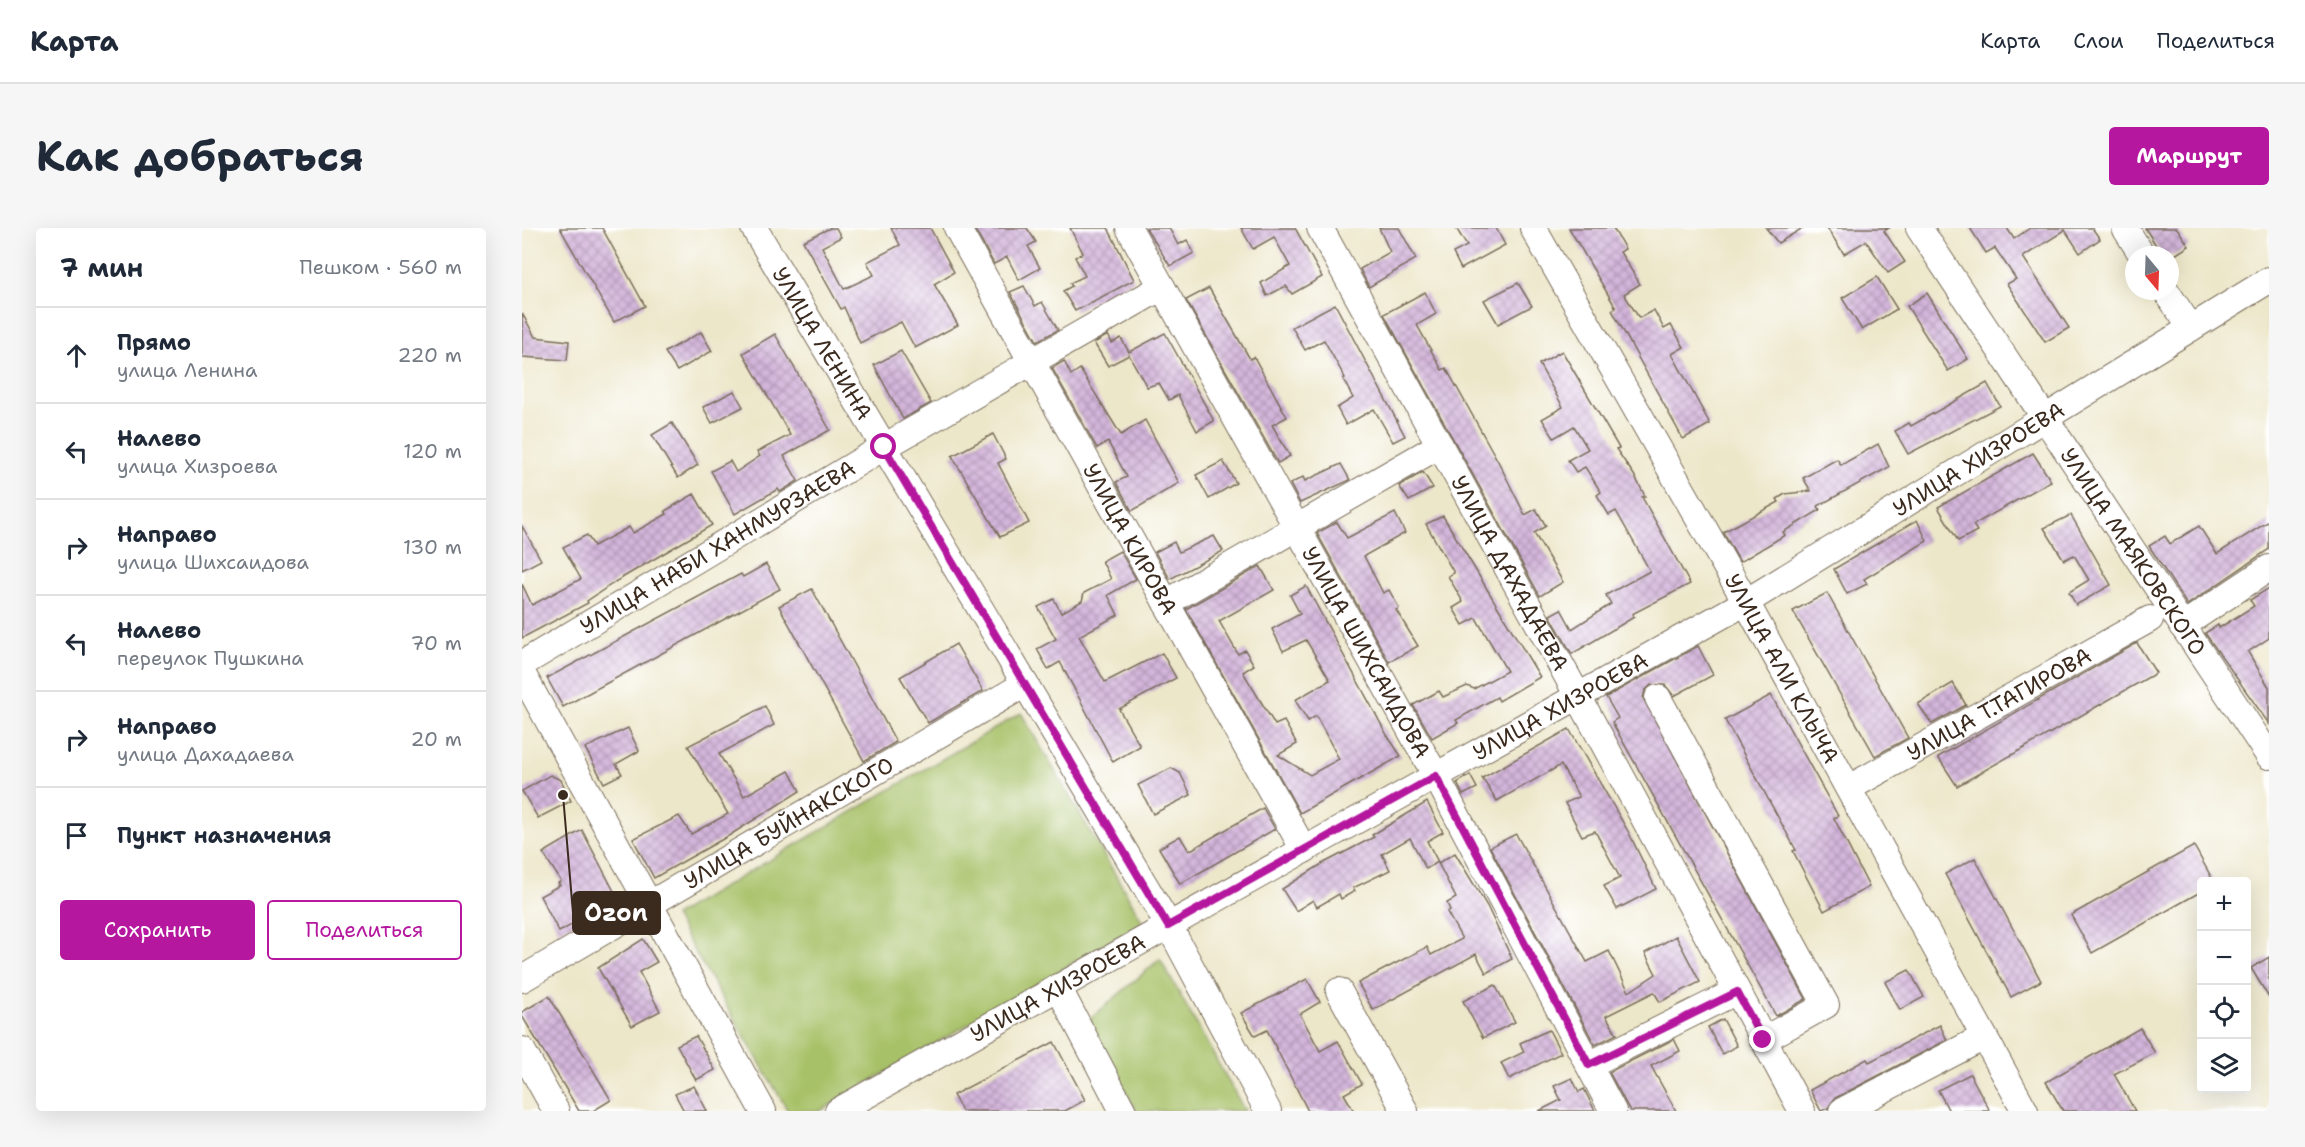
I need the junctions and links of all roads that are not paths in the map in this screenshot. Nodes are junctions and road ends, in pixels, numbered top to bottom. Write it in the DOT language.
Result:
graph roads {
  1 [pos="754,228"];
  2 [pos="957,228"];
  3 [pos="1129,228"];
  4 [pos="1320,228"];
  5 [pos="1533,228"];
  6 [pos="1919,228"];
  7 [pos="2125,228"];
  8 [pos="2136,246"];
  9 [pos="2269,280"];
  10 [pos="1162,287"];
  11 [pos="2172,300"];
  12 [pos="2191,328"];
  13 [pos="1031,363"];
  14 [pos="2045,418"];
  15 [pos="1440,445"];
  16 [pos="884,447"];
  17 [pos="1296,527"];
  18 [pos="2269,568"];
  19 [pos="1746,602"];
  20 [pos="1166,603"];
  21 [pos="2151,619"];
  22 [pos="2182,626"];
  23 [pos="522,664"];
  24 [pos="522,673"];
  25 [pos="1025,684"];
  26 [pos="1578,696"];
  27 [pos="1658,698"];
  28 [pos="2269,756"];
  29 [pos="1436,776"];
  30 [pos="1850,788"];
  31 [pos="1304,850"];
  32 [pos="649,904"];
  33 [pos="1168,926"];
  34 [pos="522,979"];
  35 [pos="1058,987"];
  36 [pos="1340,991"];
  37 [pos="1737,992"];
  38 [pos="1984,1037"];
  39 [pos="1763,1040"];
  40 [pos="522,1050"];
  41 [pos="1589,1065"];
  42 [pos="556,1111"];
  43 [pos="763,1111"];
  44 [pos="838,1111"];
  45 [pos="1124,1111"];
  46 [pos="1268,1111"];
  47 [pos="1405,1111"];
  48 [pos="1613,1111"];
  49 [pos="1802,1111"];
  50 [pos="1842,1111"];
  51 [pos="2025,1111"];
  1 -- 16 [label="street, УЛИЦА ЛЕНИНА"];
  2 -- 13 [label="street, УЛИЦА КИРОВА"];
  3 -- 10 [label="street, УЛИЦА ШИХСАИДОВА"];
  4 -- 15 [label="street, УЛИЦА ДАХАДАЕВА"];
  5 -- 19 [label="street, УЛИЦА АЛИ КЛЫЧА"];
  6 -- 14 [label="street, УЛИЦА МАЯКОВСКОГО"];
  7 -- 8 [label="street"];
  9 -- 12 [label="street, УЛИЦА ХИЗРОЕВА"];
  10 -- 13 [label="street, УЛИЦА НАБИ ХАНМУРЗАЕВА"];
  10 -- 17 [label="street, УЛИЦА ШИХСАИДОВА"];
  11 -- 12 [label="street"];
  12 -- 14 [label="street, УЛИЦА ХИЗРОЕВА"];
  13 -- 16 [label="street, УЛИЦА НАБИ ХАНМУРЗАЕВА"];
  13 -- 20 [label="street, УЛИЦА КИРОВА"];
  14 -- 19 [label="street, УЛИЦА ХИЗРОЕВА"];
  14 -- 22 [label="street, УЛИЦА МАЯКОВСКОГО"];
  15 -- 17 [label="street"];
  15 -- 26 [label="street, УЛИЦА ДАХАДАЕВА"];
  16 -- 23 [label="street, УЛИЦА НАБИ ХАНМУРЗАЕВА"];
  16 -- 25 [label="street, УЛИЦА ЛЕНИНА"];
  17 -- 20 [label="street"];
  17 -- 29 [label="street, УЛИЦА ШИХСАИДОВА"];
  18 -- 22 [label="street"];
  19 -- 26 [label="street, УЛИЦА ХИЗРОЕВА"];
  19 -- 30 [label="street, УЛИЦА АЛИ КЛЫЧА"];
  20 -- 31 [label="street, УЛИЦА КИРОВА"];
  21 -- 30 [label="street, УЛИЦА Т.ТАГИРОВА"];
  22 -- 28 [label="street, УЛИЦА МАЯКОВСКОГО"];
  24 -- 32 [label="street"];
  25 -- 32 [label="street, УЛИЦА БУЙНАКСКОГО"];
  25 -- 33 [label="street, УЛИЦА ЛЕНИНА"];
  26 -- 29 [label="street, УЛИЦА ХИЗРОЕВА"];
  26 -- 37 [label="street, УЛИЦА ДАХАДАЕВА"];
  27 -- 39 [label="street"];
  29 -- 31 [label="street, УЛИЦА ХИЗРОЕВА"];
  29 -- 41 [label="street, УЛИЦА ШИХСАИДОВА"];
  30 -- 38 [label="street, УЛИЦА АЛИ КЛЫЧА"];
  31 -- 33 [label="street, УЛИЦА ХИЗРОЕВА"];
  32 -- 34 [label="street, УЛИЦА БУЙНАКСКОГО"];
  32 -- 43 [label="street"];
  33 -- 35 [label="street, УЛИЦА ХИЗРОЕВА"];
  33 -- 46 [label="street, УЛИЦА ЛЕНИНА"];
  35 -- 44 [label="street, УЛИЦА ХИЗРОЕВА"];
  35 -- 45 [label="street"];
  36 -- 47 [label="street"];
  37 -- 39 [label="street, УЛИЦА ДАХАДАЕВА"];
  37 -- 41 [label="street"];
  38 -- 50 [label="street"];
  38 -- 51 [label="street, УЛИЦА АЛИ КЛЫЧА"];
  39 -- 49 [label="street, УЛИЦА ДАХАДАЕВА"];
  40 -- 42 [label="street"];
  41 -- 48 [label="street, УЛИЦА ШИХСАИДОВА"];
}
